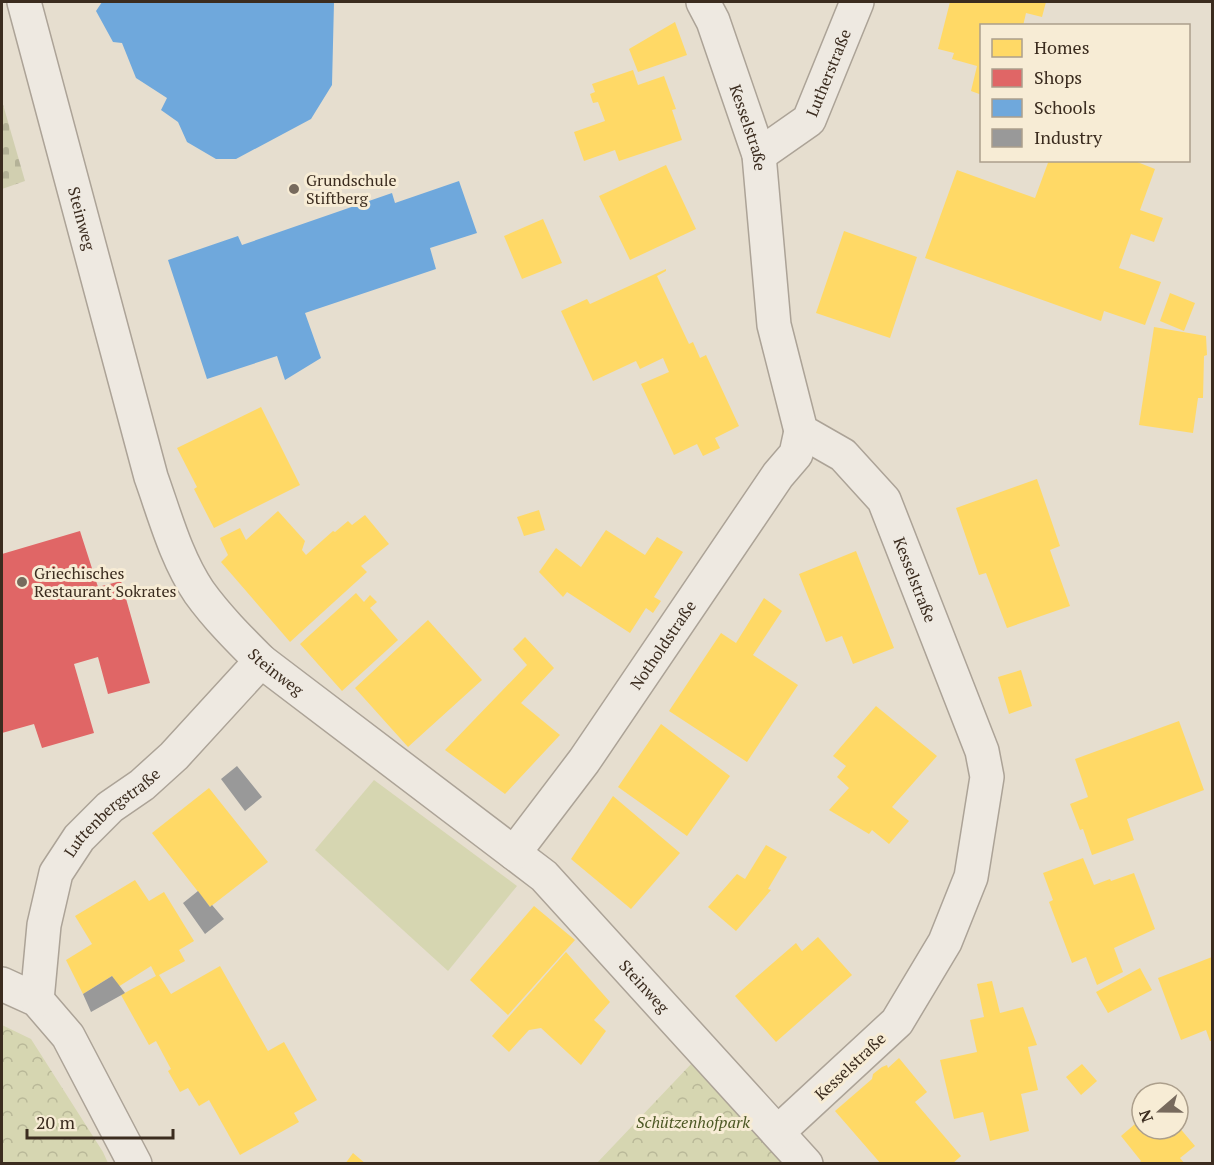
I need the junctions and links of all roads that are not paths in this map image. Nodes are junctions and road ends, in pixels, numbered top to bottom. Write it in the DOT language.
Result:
graph roads {
  1 [pos="24,2"];
  2 [pos="704,2"];
  3 [pos="857,2"];
  4 [pos="759,155"];
  5 [pos="801,431"];
  6 [pos="261,661"];
  7 [pos="514,853"];
  8 [pos="2,984"];
  9 [pos="37,1000"];
  10 [pos="778,1132"];
  11 [pos="135,1164"];
  12 [pos="806,1164"];
  1 -- 6 [label="street, Steinweg"];
  2 -- 4 [label="street, Kesselstraße"];
  3 -- 4 [label="street, Lutherstraße"];
  4 -- 5 [label="street, Kesselstraße"];
  5 -- 7 [label="street, Notholdstraße"];
  5 -- 10 [label="street, Kesselstraße"];
  6 -- 7 [label="street, Steinweg"];
  6 -- 9 [label="street, Luttenbergstraße"];
  7 -- 10 [label="street, Steinweg"];
  8 -- 9 [label="street"];
  9 -- 11 [label="street"];
  10 -- 12 [label="street, Steinweg"];
}
